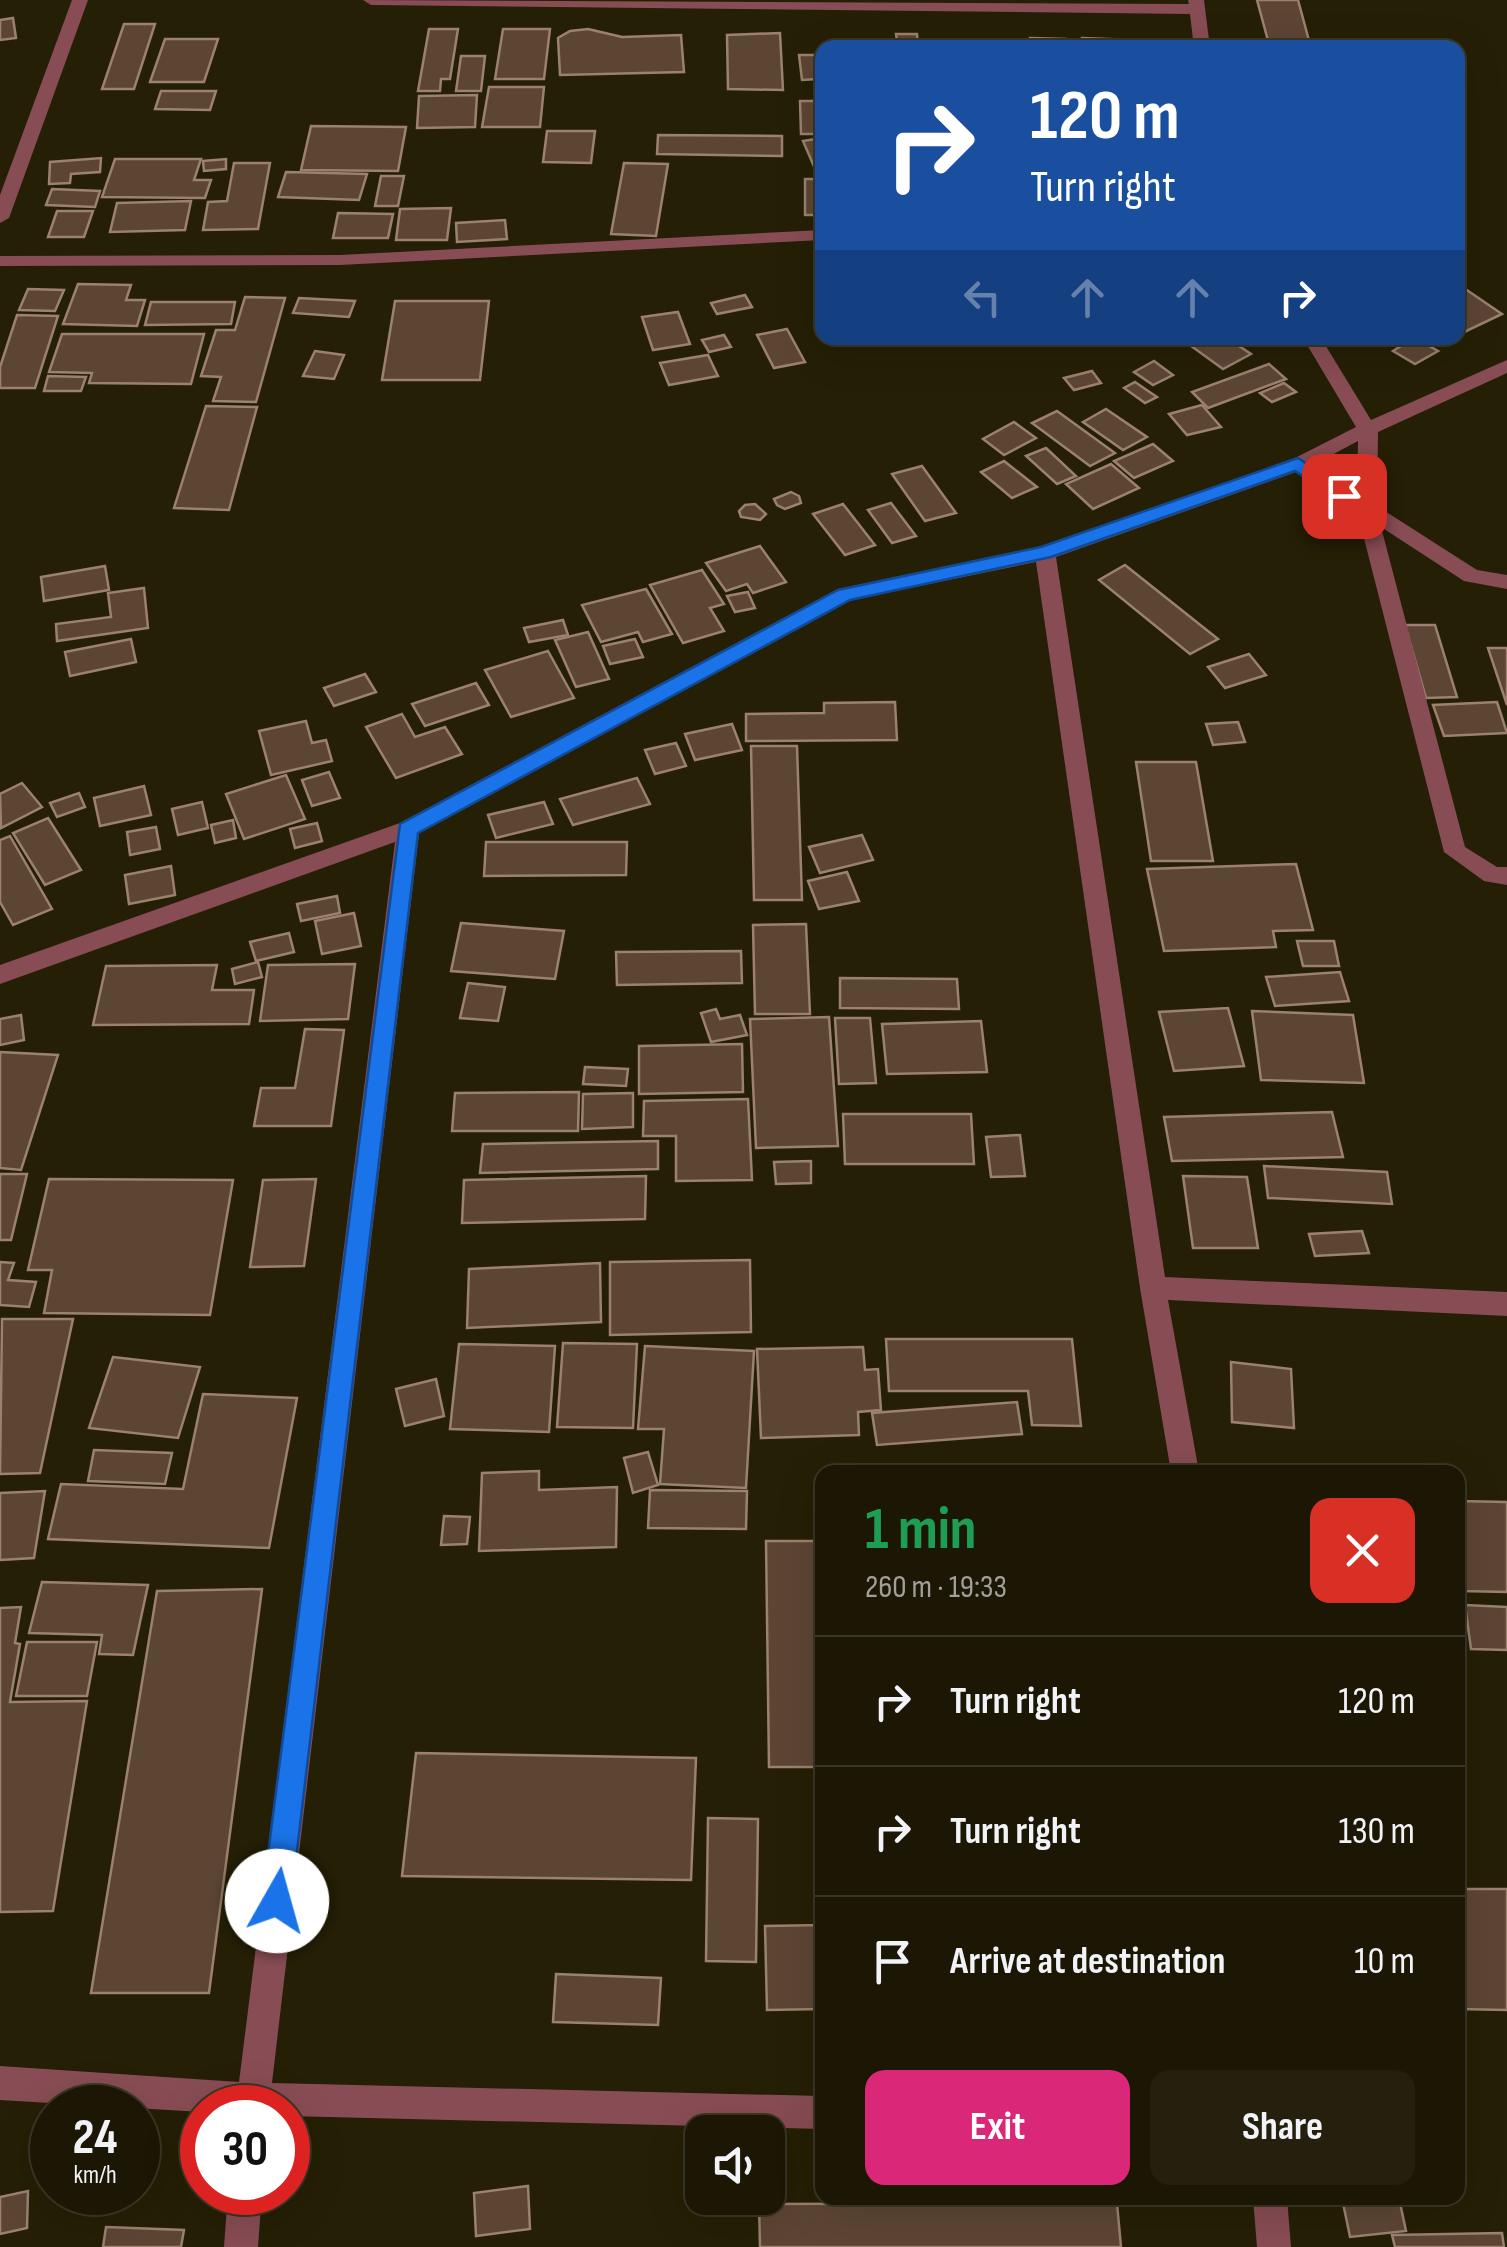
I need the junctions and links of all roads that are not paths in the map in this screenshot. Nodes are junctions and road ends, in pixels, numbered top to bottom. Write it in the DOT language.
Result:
graph roads {
  1 [pos="80,0"];
  2 [pos="370,0"];
  3 [pos="1197,5"];
  4 [pos="1201,40"];
  5 [pos="0,218"];
  6 [pos="815,235"];
  7 [pos="0,262"];
  8 [pos="1316,345"];
  9 [pos="1507,366"];
  10 [pos="1368,430"];
  11 [pos="1298,464"];
  12 [pos="1367,512"];
  13 [pos="1045,553"];
  14 [pos="1507,582"];
  15 [pos="408,829"];
  16 [pos="1507,876"];
  17 [pos="0,975"];
  18 [pos="1153,1288"];
  19 [pos="1507,1304"];
  20 [pos="1184,1465"];
  21 [pos="0,2083"];
  22 [pos="254,2085"];
  23 [pos="180,2097"];
  24 [pos="310,2104"];
  25 [pos="815,2113"];
  26 [pos="1271,2205"];
  27 [pos="243,2215"];
  28 [pos="241,2247"];
  29 [pos="1274,2247"];
  1 -- 5 [label="street"];
  2 -- 3 [label="street"];
  3 -- 4 [label="street"];
  6 -- 7 [label="street"];
  8 -- 10 [label="street"];
  9 -- 10 [label="street"];
  10 -- 11 [label="street"];
  10 -- 12 [label="street"];
  11 -- 12 [label="street"];
  11 -- 13 [label="street"];
  12 -- 14 [label="street"];
  12 -- 16 [label="street"];
  13 -- 15 [label="street"];
  13 -- 18 [label="street"];
  15 -- 17 [label="street"];
  15 -- 22 [label="street"];
  18 -- 19 [label="street"];
  18 -- 20 [label="street"];
  21 -- 23 [label="street"];
  24 -- 25 [label="street"];
  26 -- 29 [label="street"];
  27 -- 28 [label="street"];
}
